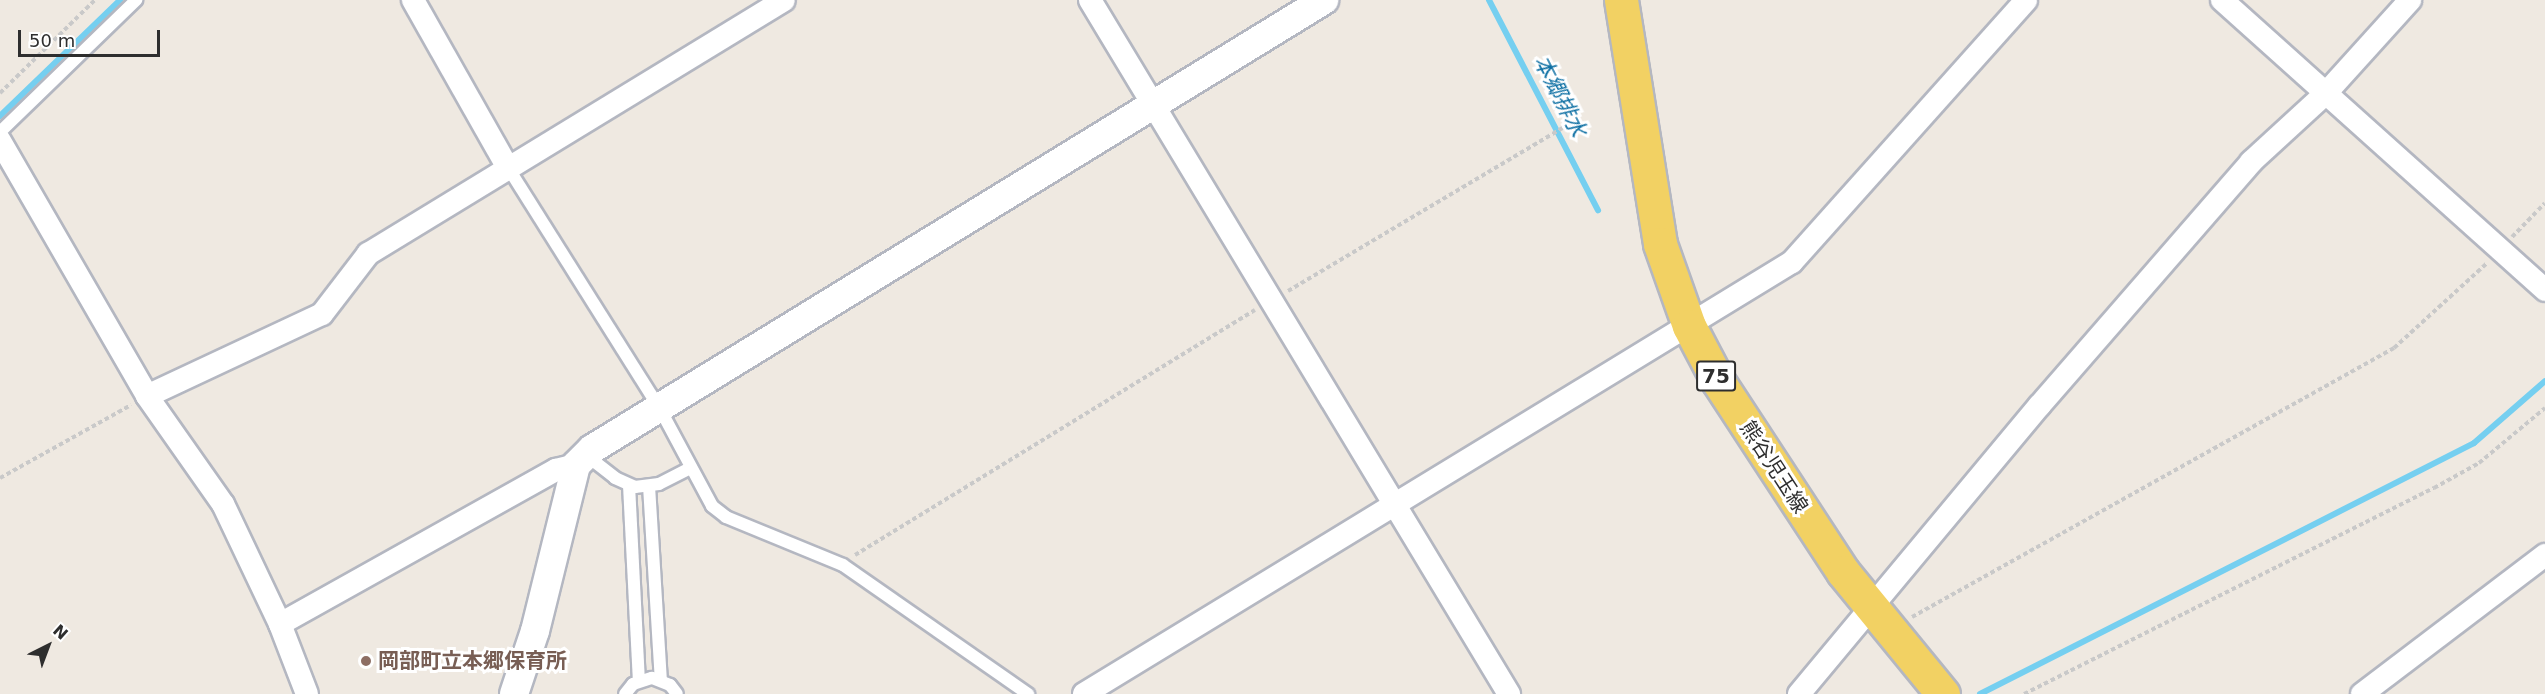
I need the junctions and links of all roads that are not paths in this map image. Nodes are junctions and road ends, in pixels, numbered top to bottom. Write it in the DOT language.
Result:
graph roads {
  1 [pos="136,0"];
  2 [pos="784,0"];
  3 [pos="1090,0"];
  4 [pos="1324,0"];
  5 [pos="1621,0"];
  6 [pos="2026,0"];
  7 [pos="2222,0"];
  8 [pos="2410,0"];
  9 [pos="414,1"];
  10 [pos="2327,93"];
  11 [pos="1154,104"];
  12 [pos="0,132"];
  13 [pos="0,141"];
  14 [pos="507,166"];
  15 [pos="2545,290"];
  16 [pos="1689,326"];
  17 [pos="147,396"];
  18 [pos="659,407"];
  19 [pos="581,460"];
  20 [pos="691,468"];
  21 [pos="629,485"];
  22 [pos="649,486"];
  23 [pos="1396,505"];
  24 [pos="2545,555"];
  25 [pos="1879,620"];
  26 [pos="280,624"];
  27 [pos="661,680"];
  28 [pos="639,681"];
  29 [pos="307,694"];
  30 [pos="514,694"];
  31 [pos="625,694"];
  32 [pos="677,694"];
  33 [pos="1028,694"];
  34 [pos="1084,694"];
  35 [pos="1509,694"];
  36 [pos="1799,694"];
  37 [pos="1943,694"];
  38 [pos="2362,694"];
  1 -- 12 [label="lane"];
  2 -- 14 [label="street"];
  3 -- 11 [label="street"];
  4 -- 11 [label="street"];
  5 -- 16 [label="main road, 熊谷児玉線 / 75"];
  6 -- 16 [label="street"];
  7 -- 10 [label="street"];
  8 -- 10 [label="street"];
  9 -- 14 [label="street"];
  10 -- 15 [label="street"];
  10 -- 25 [label="street"];
  11 -- 18 [label="street"];
  11 -- 23 [label="street"];
  13 -- 17 [label="street"];
  14 -- 17 [label="street"];
  14 -- 18 [label="lane"];
  16 -- 23 [label="street"];
  16 -- 25 [label="main road, 熊谷児玉線 / 75"];
  17 -- 26 [label="street"];
  18 -- 19 [label="street"];
  18 -- 20 [label="lane"];
  19 -- 21 [label="lane"];
  19 -- 26 [label="street"];
  19 -- 30 [label="street"];
  20 -- 22 [label="lane"];
  20 -- 33 [label="lane"];
  21 -- 22 [label="lane"];
  21 -- 28 [label="lane"];
  22 -- 27 [label="lane"];
  23 -- 34 [label="street"];
  23 -- 35 [label="street"];
  24 -- 38 [label="street"];
  25 -- 36 [label="street"];
  25 -- 37 [label="main road, 熊谷児玉線 / 75"];
  26 -- 29 [label="street"];
  27 -- 28 [label="lane"];
  27 -- 32 [label="lane"];
  28 -- 31 [label="lane"];
}
